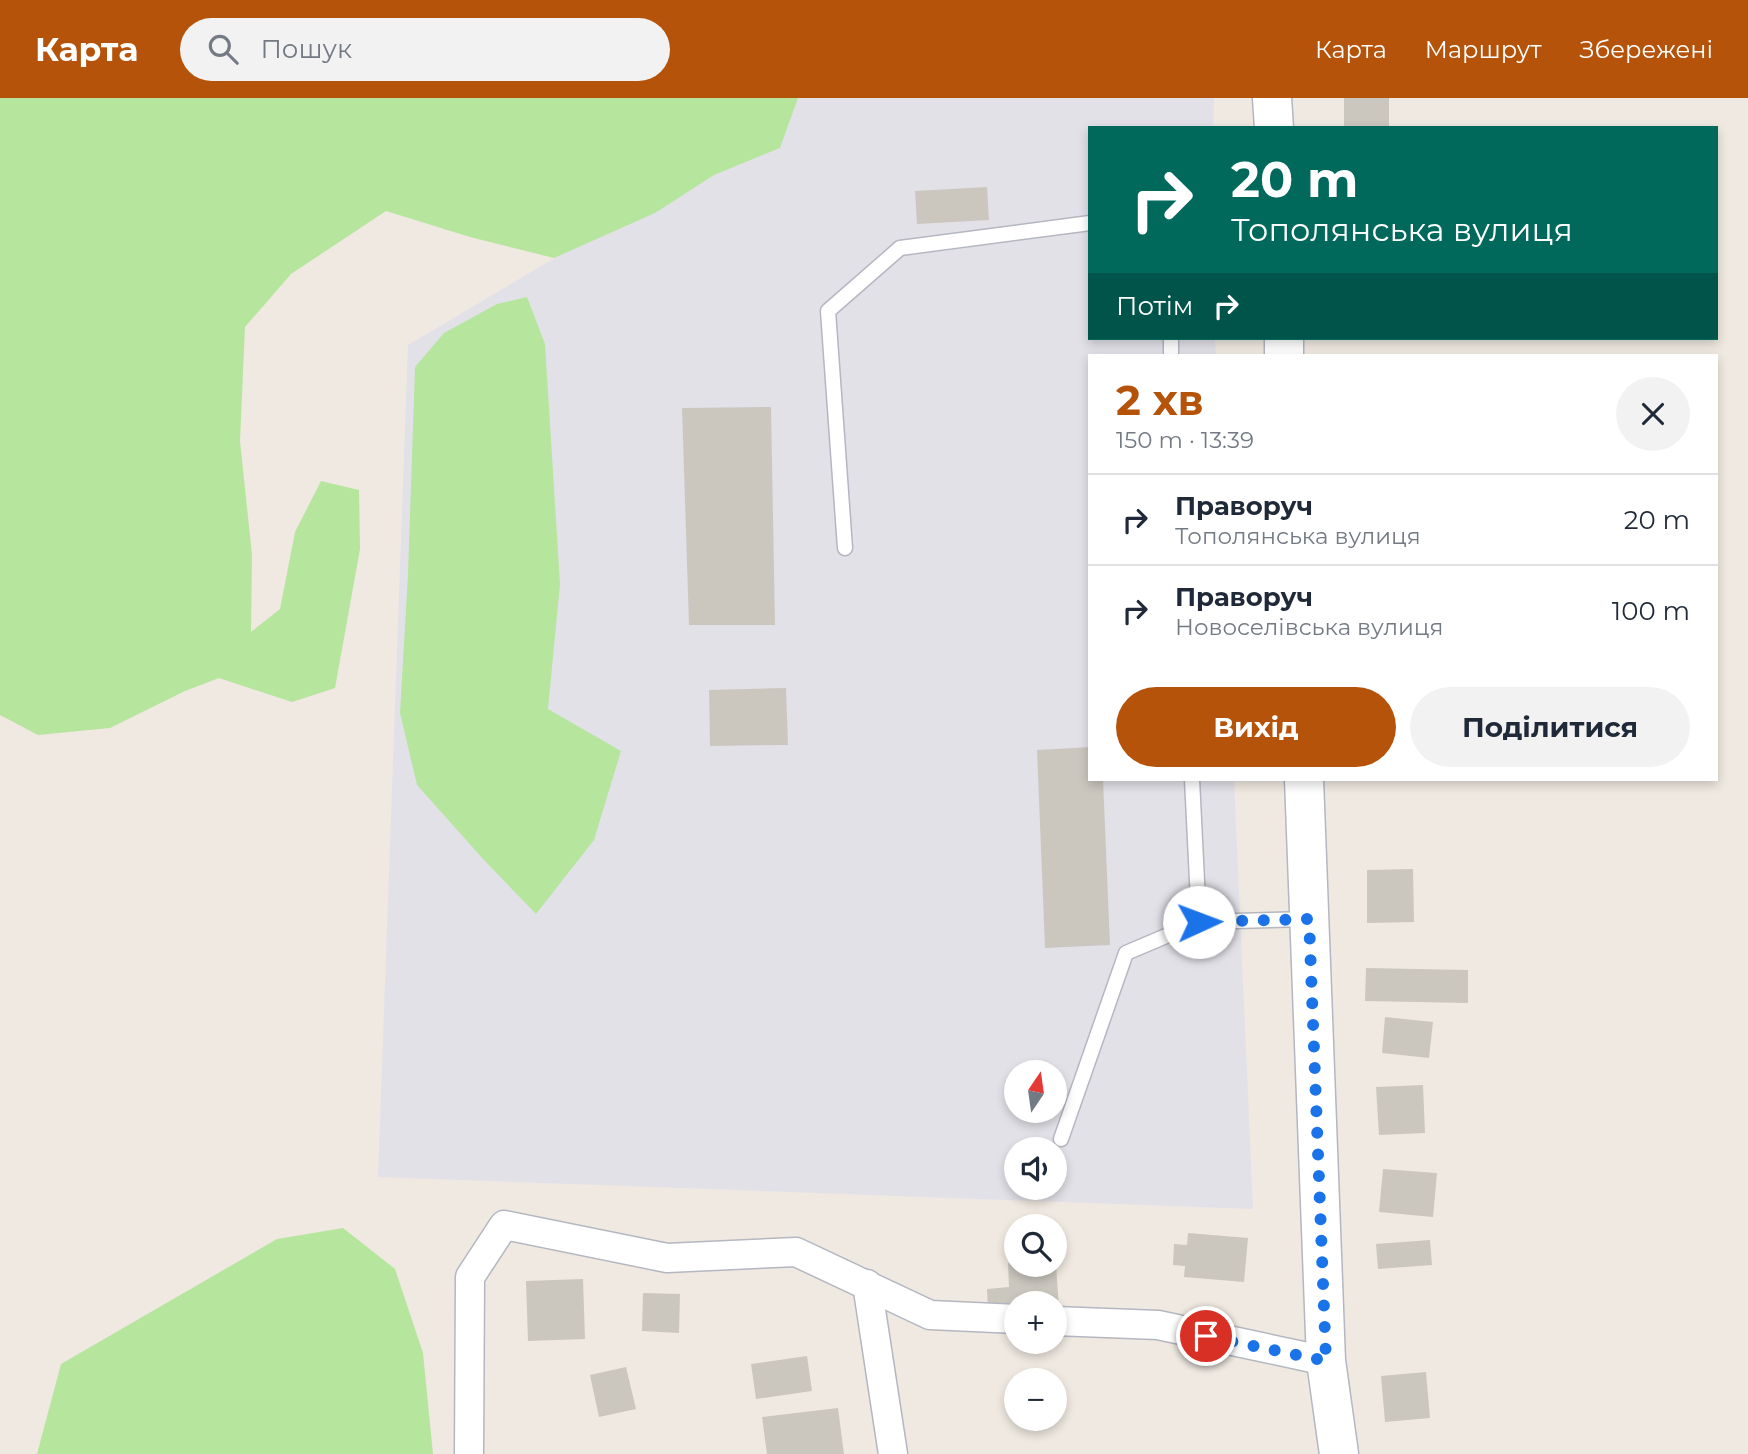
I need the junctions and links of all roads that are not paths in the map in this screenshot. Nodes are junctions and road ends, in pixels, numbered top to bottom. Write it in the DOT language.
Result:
graph roads {
  1 [pos="1272,98"];
  2 [pos="1274,126"];
  3 [pos="1088,223"];
  4 [pos="845,548"];
  5 [pos="1192,781"];
  6 [pos="1304,781"];
  7 [pos="1309,919"];
  8 [pos="1199,922"];
  9 [pos="1062,1137"];
  10 [pos="867,1284"];
  11 [pos="1004,1318"];
  12 [pos="1067,1321"];
  13 [pos="1326,1361"];
  14 [pos="469,1454"];
  15 [pos="893,1454"];
  16 [pos="1339,1454"];
  1 -- 2 [label="street"];
  3 -- 4 [label="lane"];
  5 -- 8 [label="lane"];
  6 -- 7 [label="street"];
  7 -- 8 [label="lane"];
  7 -- 13 [label="street"];
  8 -- 9 [label="lane"];
  10 -- 11 [label="street"];
  10 -- 14 [label="street"];
  10 -- 15 [label="street"];
  12 -- 13 [label="street"];
  13 -- 16 [label="street"];
}
